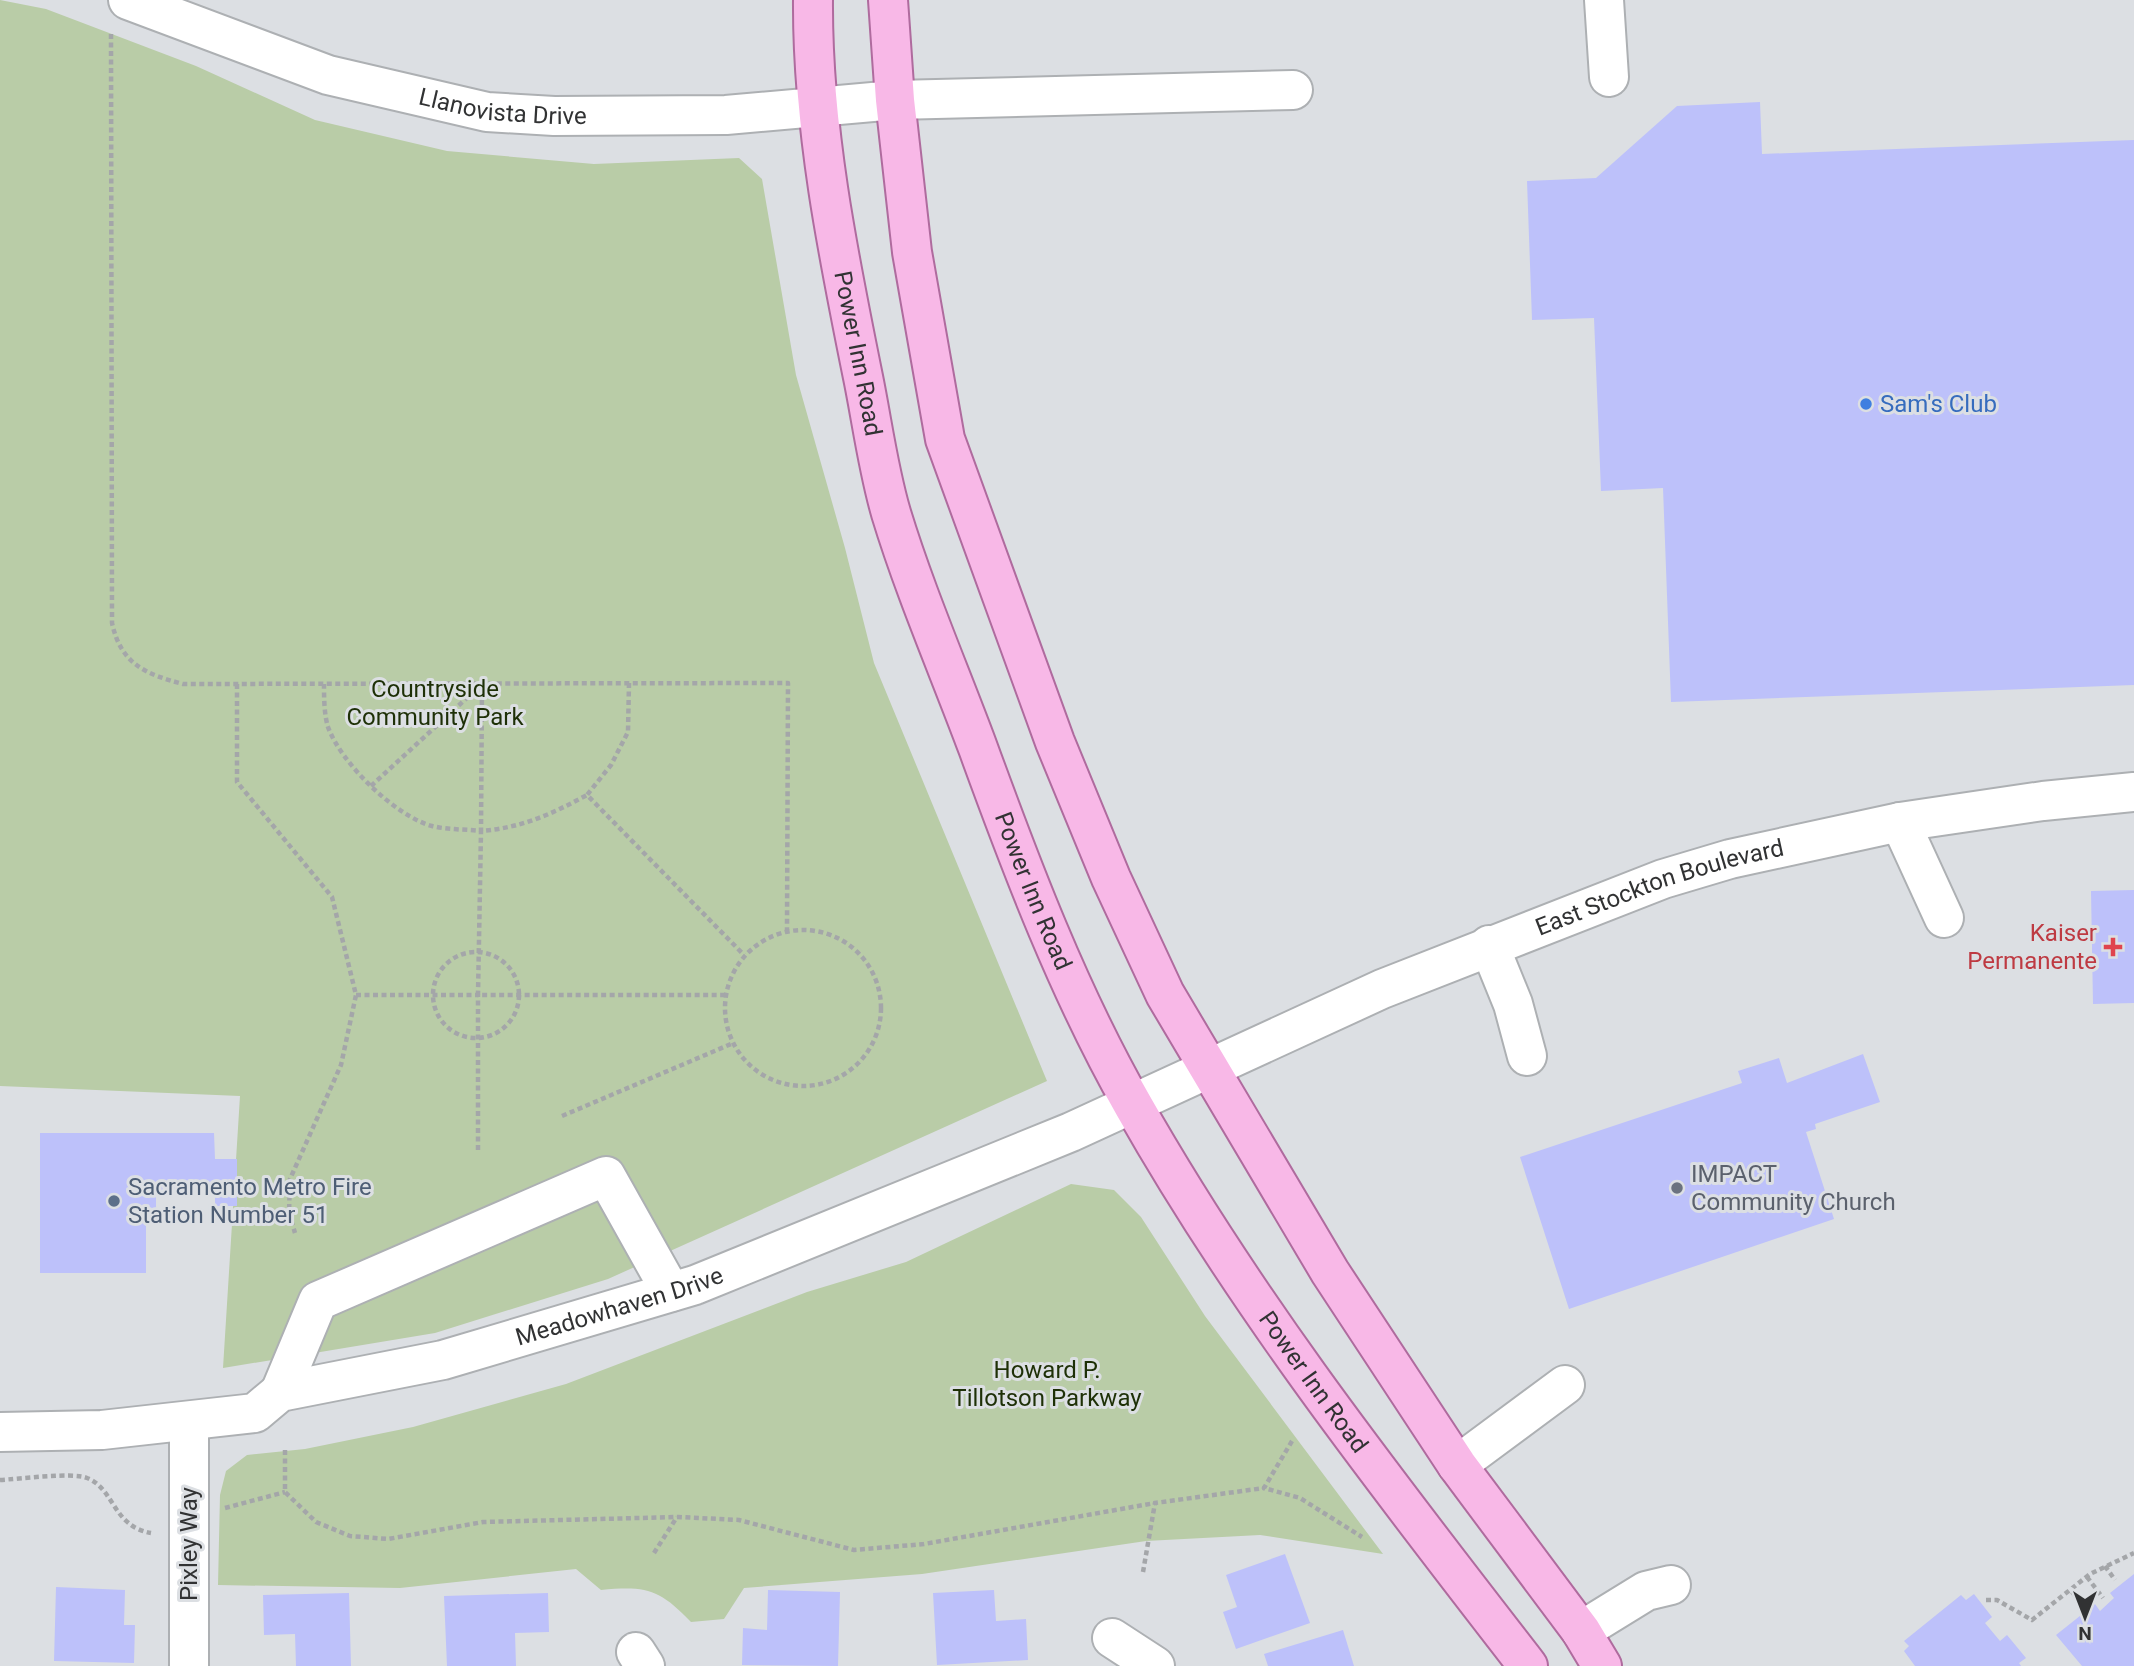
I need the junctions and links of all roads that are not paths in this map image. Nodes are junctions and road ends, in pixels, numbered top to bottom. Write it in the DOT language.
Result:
graph roads {
  1 [pos="128,0"];
  2 [pos="813,0"];
  3 [pos="888,0"];
  4 [pos="1604,0"];
  5 [pos="1609,77"];
  6 [pos="1293,90"];
  7 [pos="895,100"];
  8 [pos="820,107"];
  9 [pos="2134,792"];
  10 [pos="1900,822"];
  11 [pos="1944,918"];
  12 [pos="1489,945"];
  13 [pos="1527,1056"];
  14 [pos="1210,1070"];
  15 [pos="1132,1105"];
  16 [pos="671,1292"];
  17 [pos="1565,1385"];
  18 [pos="280,1392"];
  19 [pos="189,1422"];
  20 [pos="0,1432"];
  21 [pos="1457,1465"];
  22 [pos="1671,1585"];
  23 [pos="1581,1631"];
  24 [pos="1112,1637"];
  25 [pos="189,1666"];
  26 [pos="1155,1666"];
  27 [pos="1528,1666"];
  28 [pos="1602,1666"];
  1 -- 8 [label="street, Llanovista Drive"];
  2 -- 8 [label="main road, Power Inn Road"];
  3 -- 7 [label="main road"];
  4 -- 5 [label="street"];
  6 -- 7 [label="street, Llanovista Drive"];
  7 -- 8 [label="street, Llanovista Drive"];
  7 -- 14 [label="main road"];
  8 -- 15 [label="main road, Power Inn Road"];
  9 -- 10 [label="street, East Stockton Boulevard"];
  10 -- 11 [label="street"];
  10 -- 12 [label="street, East Stockton Boulevard"];
  12 -- 13 [label="street"];
  12 -- 14 [label="street, East Stockton Boulevard"];
  14 -- 15 [label="street, Meadowhaven Drive"];
  14 -- 21 [label="main road"];
  15 -- 16 [label="street, Meadowhaven Drive"];
  15 -- 27 [label="main road, Power Inn Road"];
  16 -- 18 [label="street, Meadowhaven Drive"];
  16 -- 18 [label="street"];
  17 -- 21 [label="street"];
  18 -- 19 [label="street, Meadowhaven Drive"];
  19 -- 20 [label="street, Meadowhaven Drive"];
  19 -- 25 [label="street, Pixley Way"];
  21 -- 23 [label="main road"];
  22 -- 23 [label="street"];
  23 -- 28 [label="main road"];
  24 -- 26 [label="street"];
}
